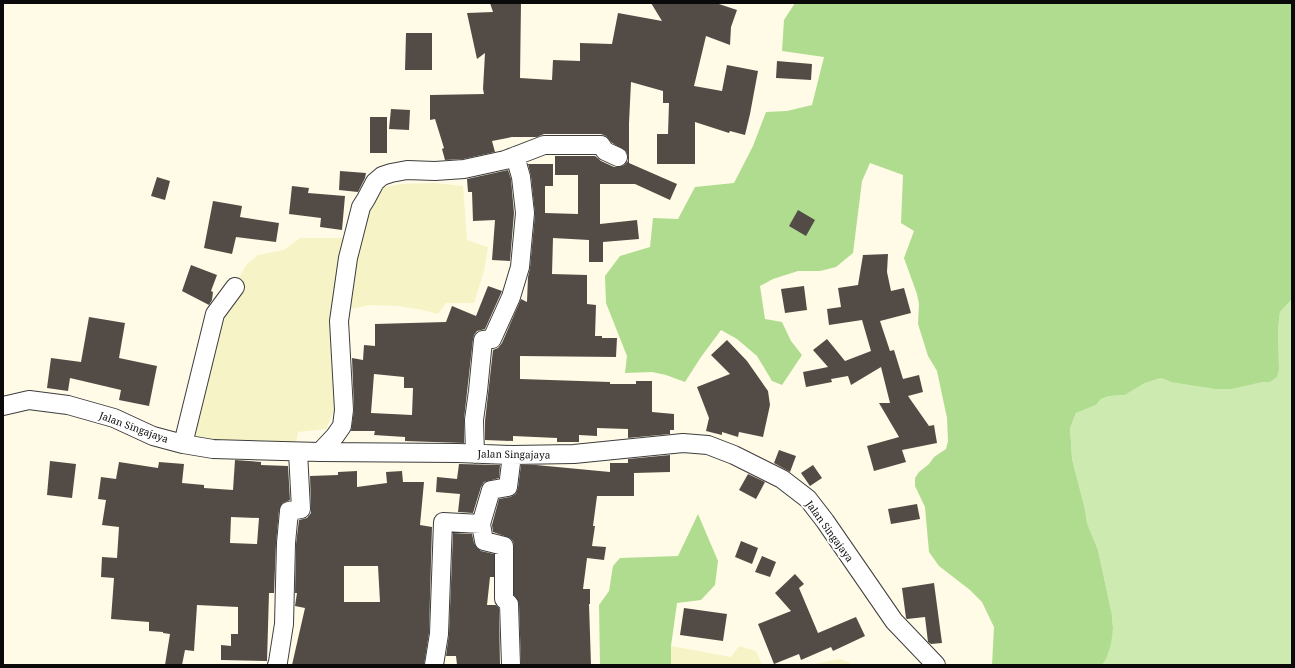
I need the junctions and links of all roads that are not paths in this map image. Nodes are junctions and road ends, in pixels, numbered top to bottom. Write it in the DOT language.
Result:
graph roads {
  1 [pos="515,156"];
  2 [pos="618,157"];
  3 [pos="235,287"];
  4 [pos="3,406"];
  5 [pos="183,444"];
  6 [pos="298,452"];
  7 [pos="320,452"];
  8 [pos="475,454"];
  9 [pos="512,455"];
  10 [pos="481,524"];
  11 [pos="277,665"];
  12 [pos="434,665"];
  13 [pos="511,665"];
  14 [pos="936,665"];
  1 -- 2 [label="street"];
  1 -- 7 [label="street"];
  1 -- 8 [label="street"];
  3 -- 5 [label="street"];
  4 -- 5 [label="street, Jalan Singajaya"];
  5 -- 6 [label="street, Jalan Singajaya"];
  6 -- 7 [label="street, Jalan Singajaya"];
  6 -- 11 [label="street"];
  7 -- 8 [label="street, Jalan Singajaya"];
  8 -- 9 [label="street, Jalan Singajaya"];
  9 -- 10 [label="street"];
  9 -- 14 [label="street, Jalan Singajaya"];
  10 -- 12 [label="street"];
  10 -- 13 [label="street"];
}
